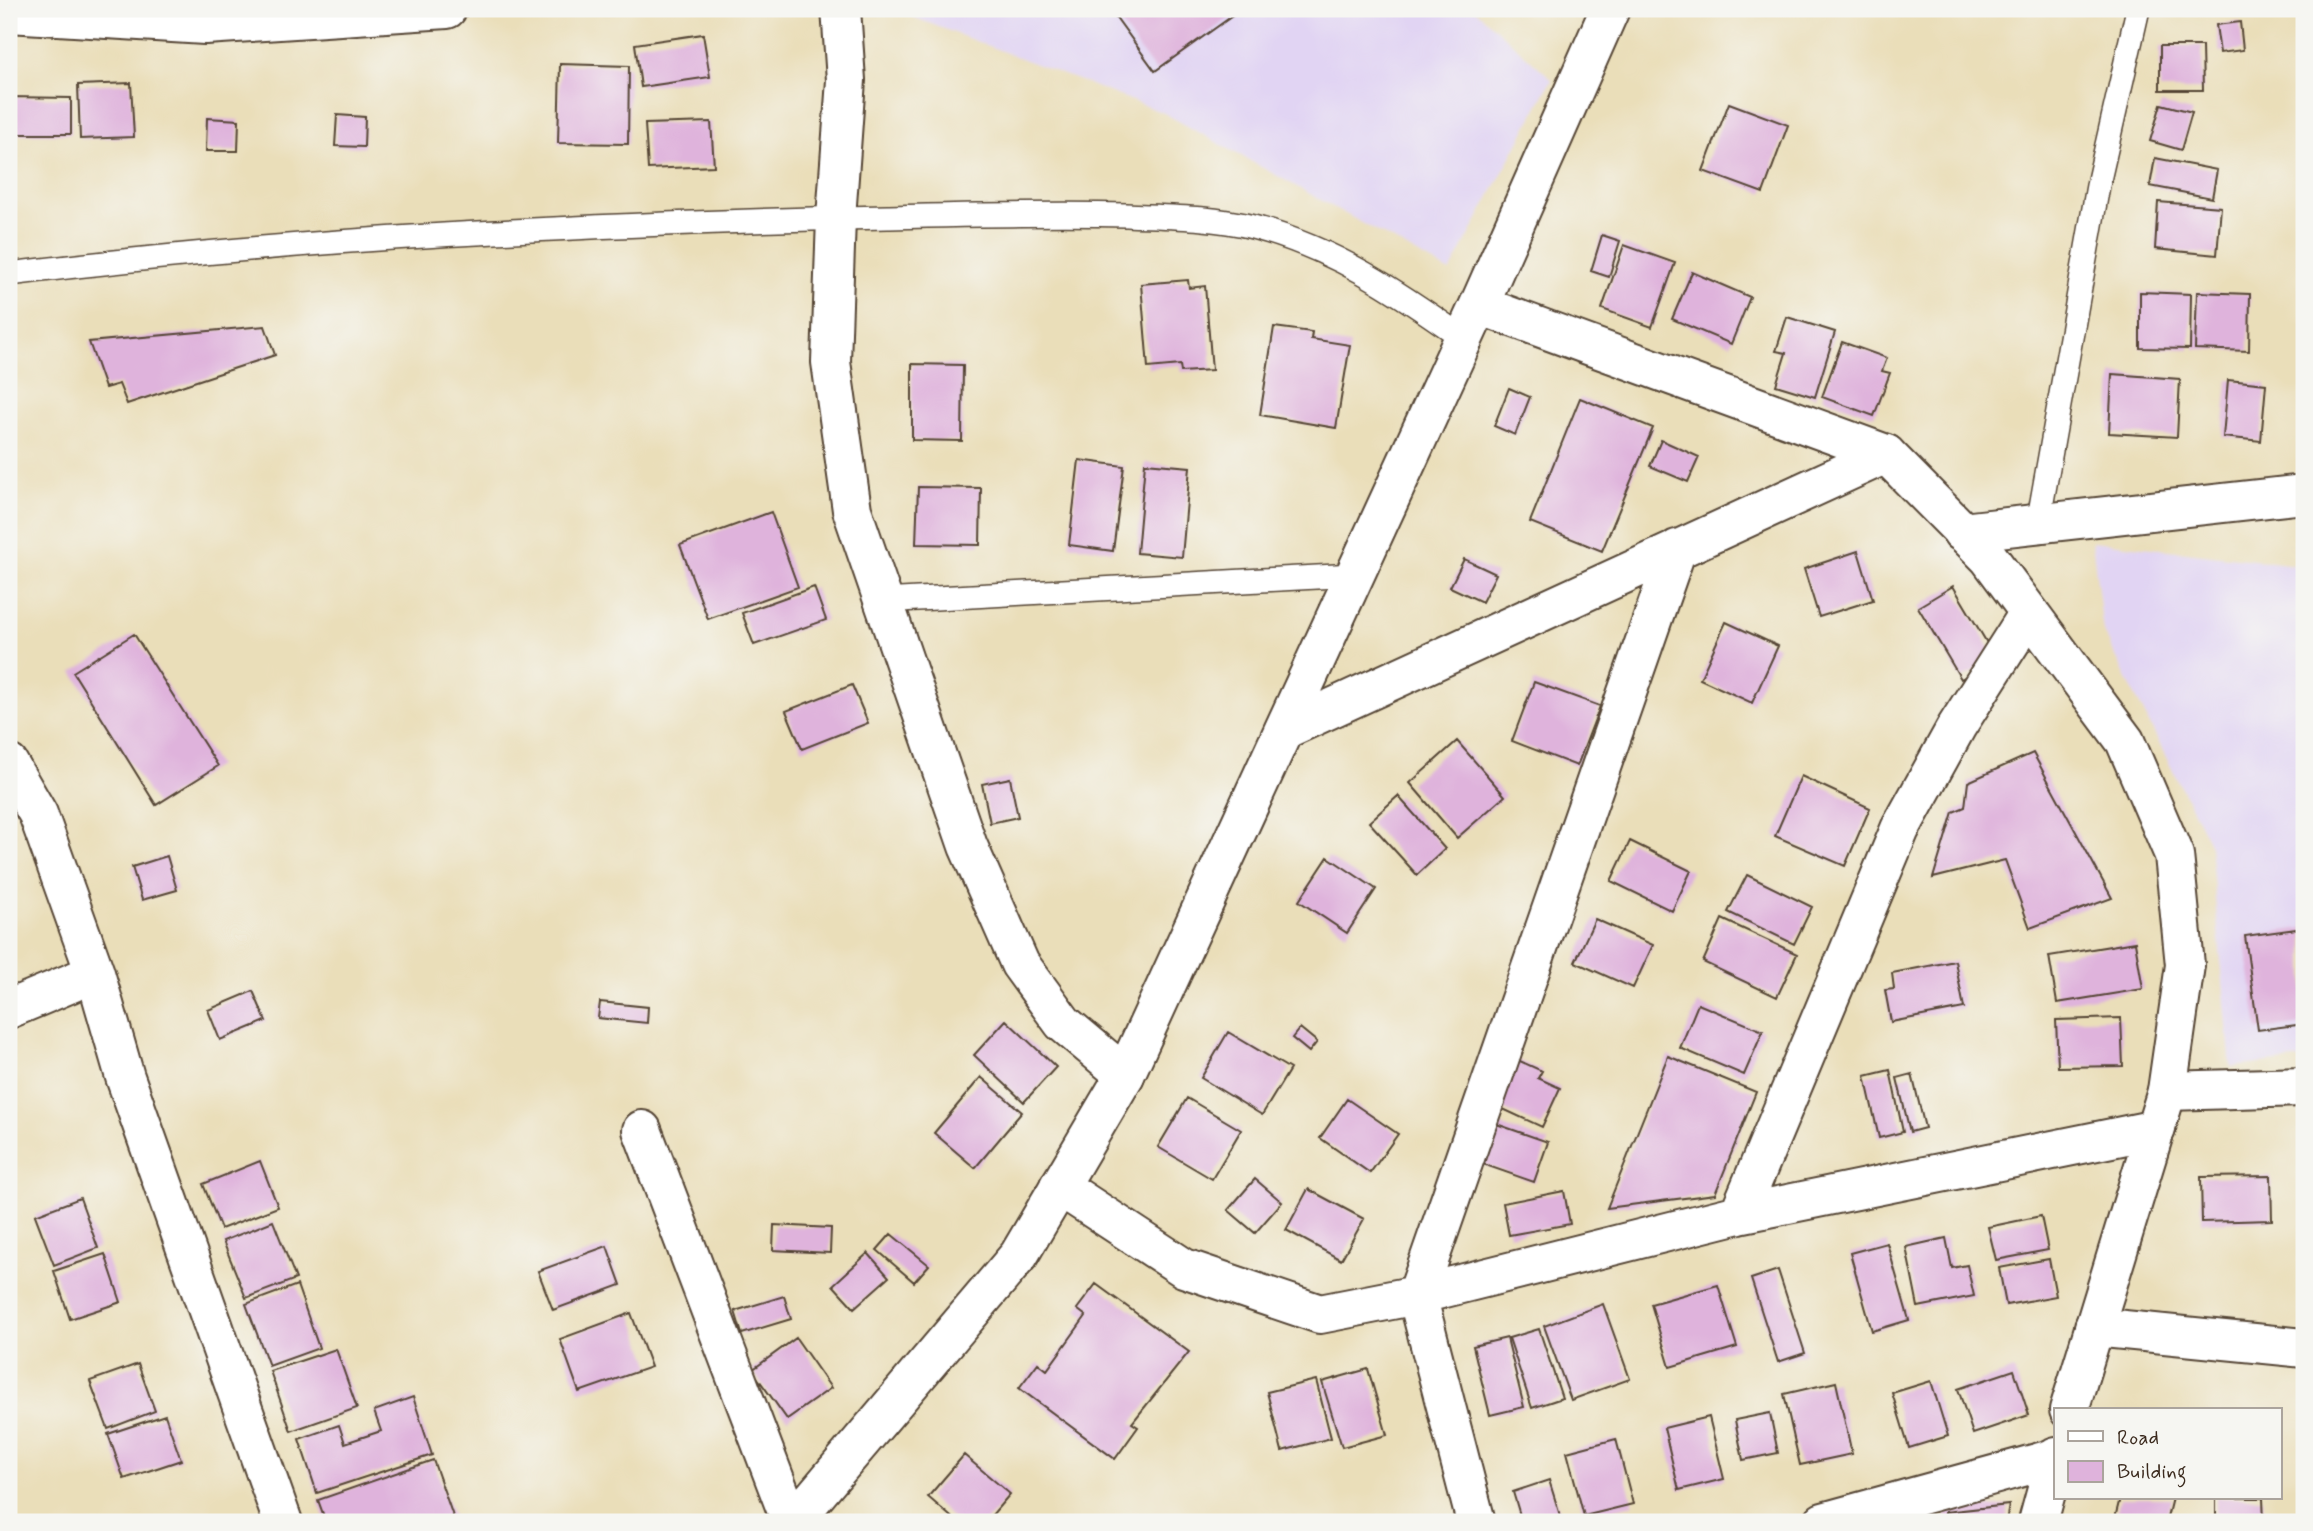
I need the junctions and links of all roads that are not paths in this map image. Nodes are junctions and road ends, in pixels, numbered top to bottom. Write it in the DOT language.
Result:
graph roads {
  1 [pos="447,9"];
  2 [pos="841,9"];
  3 [pos="1610,9"];
  4 [pos="2138,9"];
  5 [pos="9,13"];
  6 [pos="836,218"];
  7 [pos="9,274"];
  8 [pos="1471,321"];
  9 [pos="1886,454"];
  10 [pos="2304,494"];
  11 [pos="2038,524"];
  12 [pos="1962,532"];
  13 [pos="1677,549"];
  14 [pos="1354,575"];
  15 [pos="882,601"];
  16 [pos="2029,613"];
  17 [pos="1284,730"];
  18 [pos="9,764"];
  19 [pos="95,973"];
  20 [pos="9,1009"];
  21 [pos="1125,1075"];
  22 [pos="2304,1087"];
  23 [pos="2167,1091"];
  24 [pos="642,1129"];
  25 [pos="2156,1129"];
  26 [pos="1059,1186"];
  27 [pos="1739,1214"];
  28 [pos="1417,1295"];
  29 [pos="2094,1327"];
  30 [pos="2304,1348"];
  31 [pos="2070,1408"];
  32 [pos="2054,1457"];
  33 [pos="2054,1461"];
  34 [pos="283,1522"];
  35 [pos="792,1522"];
  36 [pos="1476,1522"];
  37 [pos="1823,1522"];
  38 [pos="2038,1522"];
  1 -- 5 [label="street"];
  2 -- 6 [label="street"];
  3 -- 8 [label="street"];
  4 -- 11 [label="lane"];
  6 -- 7 [label="lane"];
  6 -- 8 [label="lane"];
  6 -- 15 [label="street"];
  8 -- 9 [label="street"];
  8 -- 14 [label="street"];
  9 -- 12 [label="street"];
  9 -- 13 [label="street"];
  10 -- 11 [label="street"];
  11 -- 12 [label="street"];
  12 -- 16 [label="street"];
  13 -- 17 [label="street"];
  13 -- 28 [label="street"];
  14 -- 15 [label="lane"];
  14 -- 17 [label="street"];
  15 -- 21 [label="street"];
  16 -- 23 [label="street"];
  16 -- 27 [label="street"];
  17 -- 21 [label="street"];
  18 -- 19 [label="street"];
  19 -- 20 [label="street"];
  19 -- 34 [label="street"];
  21 -- 26 [label="street"];
  22 -- 23 [label="street"];
  23 -- 25 [label="street"];
  24 -- 35 [label="street"];
  25 -- 27 [label="street"];
  25 -- 29 [label="street"];
  26 -- 28 [label="street"];
  26 -- 35 [label="street"];
  27 -- 28 [label="street"];
  28 -- 36 [label="street"];
  29 -- 30 [label="street"];
  29 -- 31 [label="street"];
  32 -- 37 [label="street"];
  33 -- 38 [label="street"];
}
